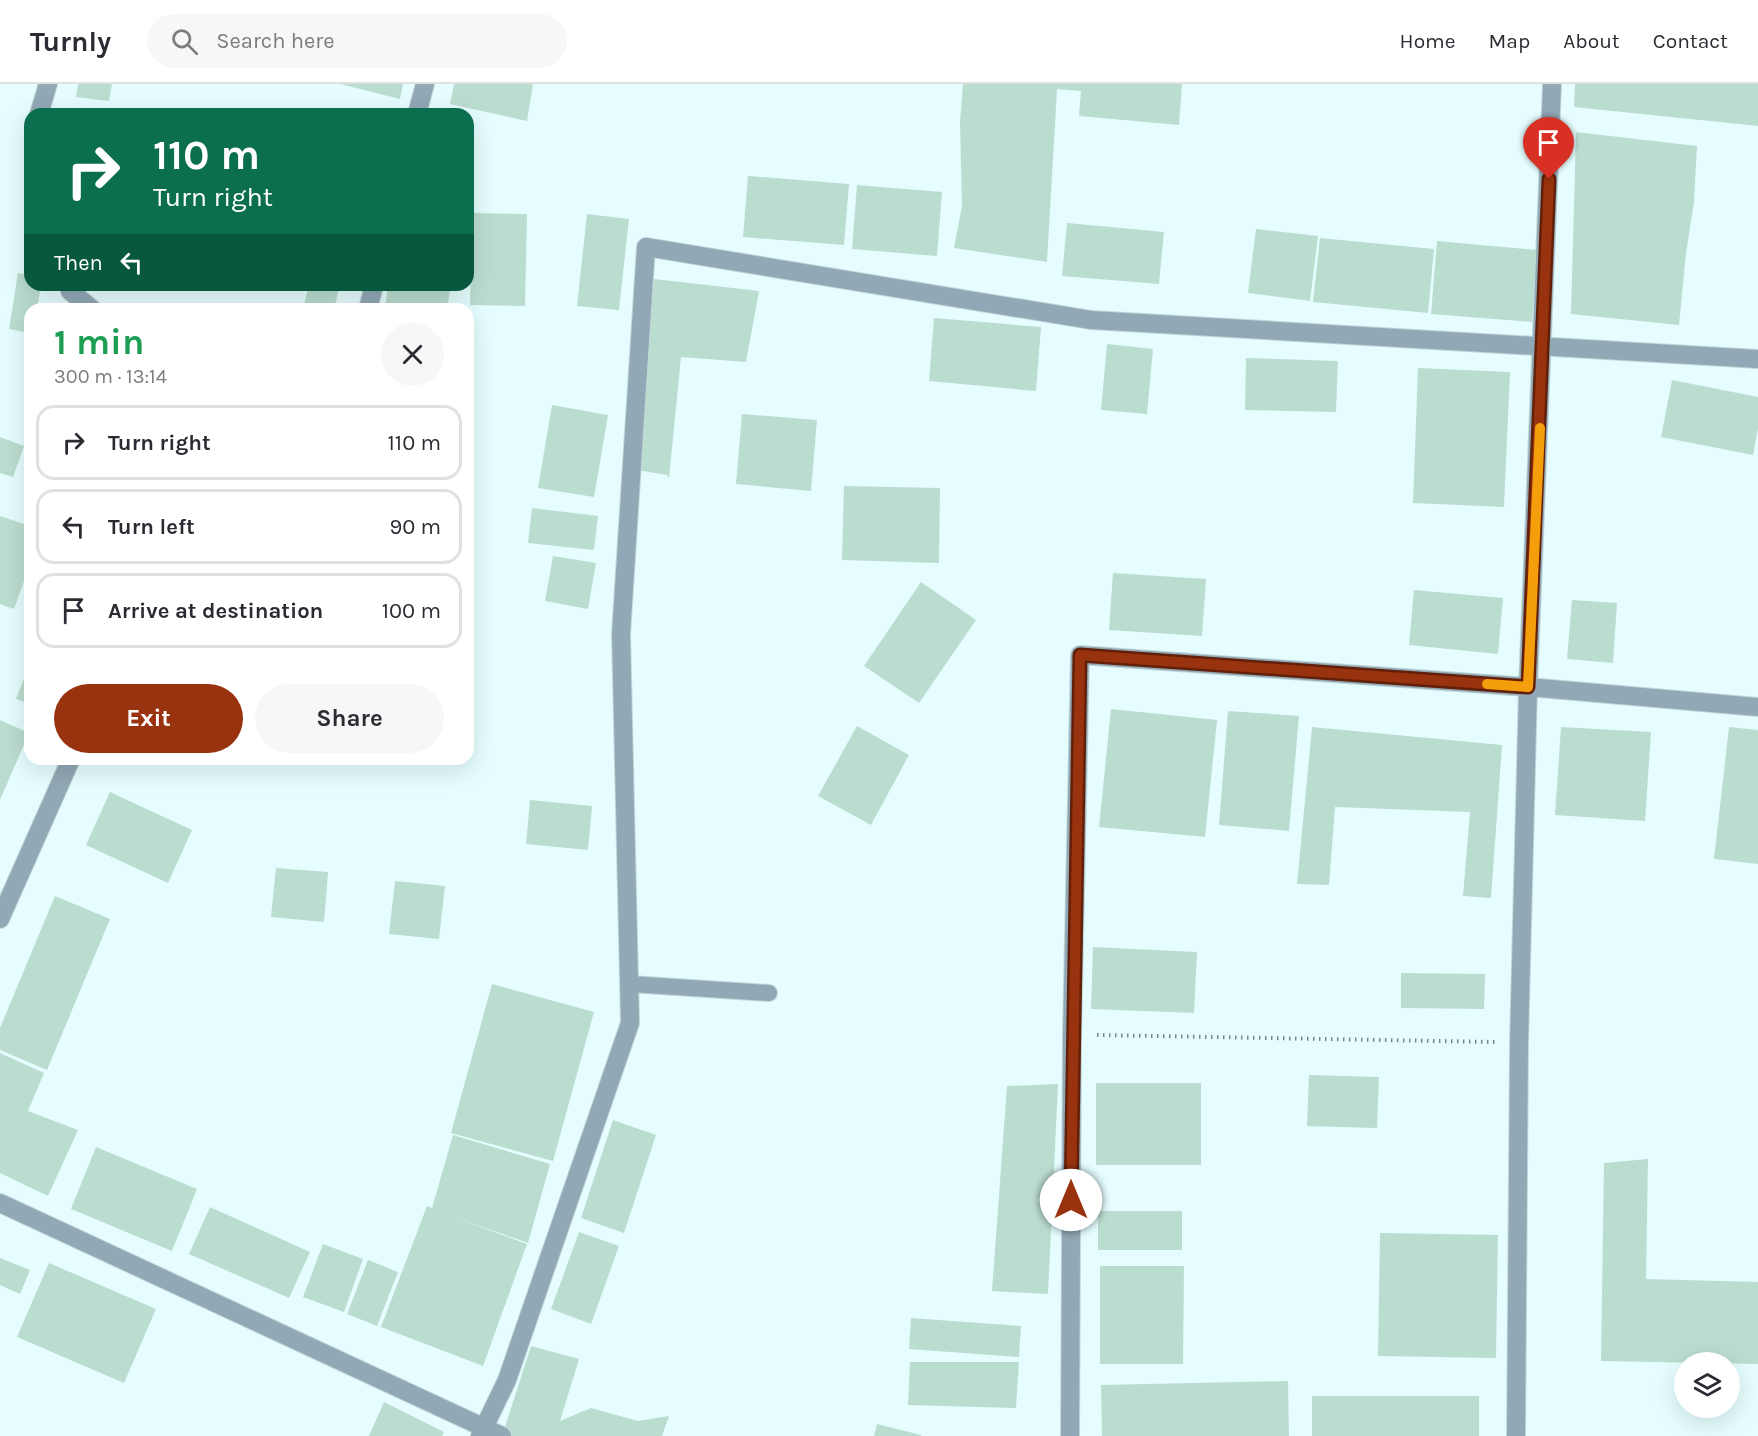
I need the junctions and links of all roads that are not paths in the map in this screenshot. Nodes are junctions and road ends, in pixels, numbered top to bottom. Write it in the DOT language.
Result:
graph roads {
  1 [pos="48,84"];
  2 [pos="425,84"];
  3 [pos="1552,84"];
  4 [pos="41,108"];
  5 [pos="419,108"];
  6 [pos="70,291"];
  7 [pos="85,303"];
  8 [pos="1544,345"];
  9 [pos="1758,359"];
  10 [pos="1528,687"];
  11 [pos="1758,707"];
  12 [pos="68,765"];
  13 [pos="0,919"];
  14 [pos="630,984"];
  15 [pos="769,993"];
  16 [pos="0,1203"];
  17 [pos="482,1431"];
  18 [pos="502,1436"];
  19 [pos="1070,1436"];
  20 [pos="1516,1436"];
  1 -- 4 [label="street"];
  2 -- 5 [label="street"];
  3 -- 8 [label="street"];
  6 -- 7 [label="street"];
  8 -- 9 [label="street"];
  8 -- 10 [label="street"];
  8 -- 14 [label="street"];
  10 -- 11 [label="street"];
  10 -- 19 [label="street"];
  10 -- 20 [label="street"];
  12 -- 13 [label="street"];
  14 -- 15 [label="lane"];
  14 -- 17 [label="street"];
  16 -- 17 [label="street"];
  17 -- 18 [label="street"];
}
